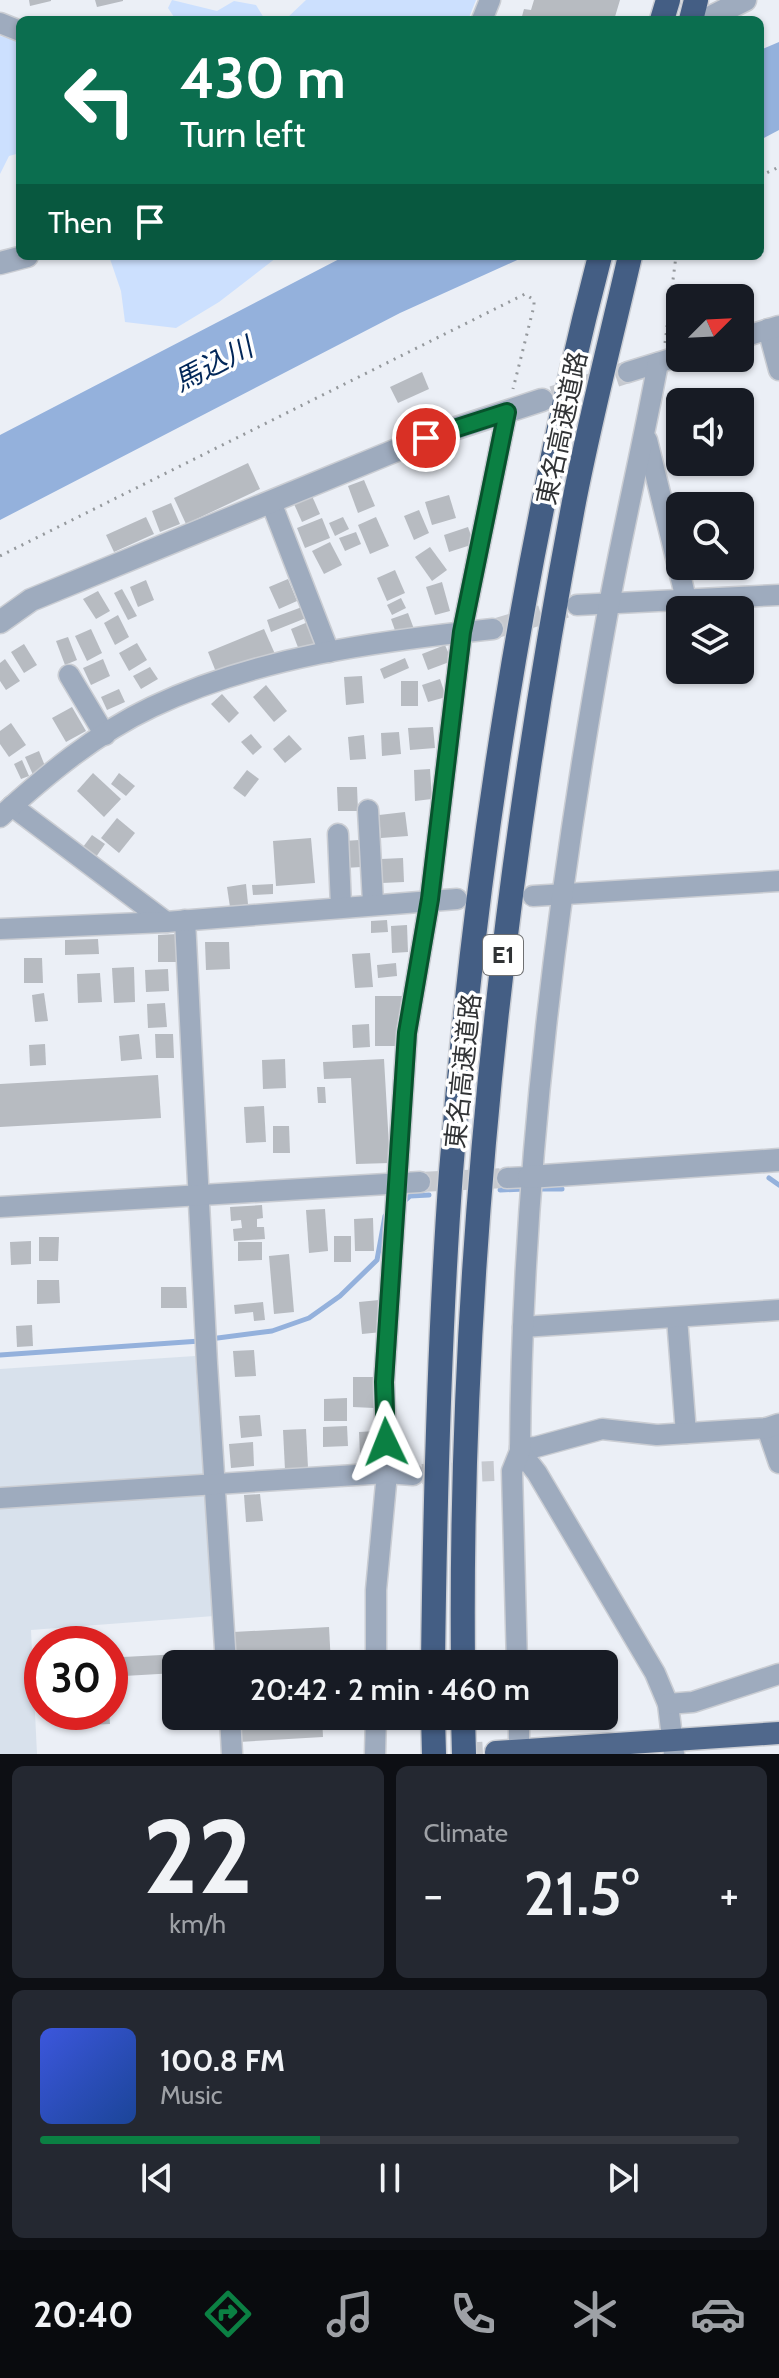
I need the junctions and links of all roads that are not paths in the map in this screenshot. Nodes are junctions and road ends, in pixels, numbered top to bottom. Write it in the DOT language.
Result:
graph roads {
  1 [pos="745,0"];
  2 [pos="713,16"];
  3 [pos="629,260"];
  4 [pos="598,264"];
  5 [pos="774,327"];
  6 [pos="754,333"];
  7 [pos="666,360"];
  8 [pos="658,363"];
  9 [pos="779,370"];
  10 [pos="628,372"];
  11 [pos="542,400"];
  12 [pos="507,412"];
  13 [pos="645,432"];
  14 [pos="271,502"];
  15 [pos="779,595"];
  16 [pos="685,596"];
  17 [pos="754,596"];
  18 [pos="666,601"];
  19 [pos="577,605"];
  20 [pos="609,605"];
  21 [pos="0,622"];
  22 [pos="493,629"];
  23 [pos="462,632"];
  24 [pos="329,652"];
  25 [pos="69,675"];
  26 [pos="105,735"];
  27 [pos="368,810"];
  28 [pos="6,812"];
  29 [pos="338,834"];
  30 [pos="779,881"];
  31 [pos="562,895"];
  32 [pos="533,896"];
  33 [pos="430,899"];
  34 [pos="457,899"];
  35 [pos="373,903"];
  36 [pos="341,906"];
  37 [pos="176,921"];
  38 [pos="0,929"];
  39 [pos="779,1160"];
  40 [pos="522,1178"];
  41 [pos="420,1182"];
  42 [pos="397,1190"];
  43 [pos="198,1197"];
  44 [pos="0,1207"];
  45 [pos="779,1310"];
  46 [pos="677,1318"];
  47 [pos="523,1327"];
  48 [pos="773,1426"];
  49 [pos="686,1433"];
  50 [pos="520,1449"];
  51 [pos="779,1463"];
  52 [pos="387,1473"];
  53 [pos="413,1475"];
  54 [pos="215,1485"];
  55 [pos="0,1498"];
  56 [pos="225,1650"];
  57 [pos="376,1650"];
  58 [pos="433,1650"];
  59 [pos="463,1650"];
  60 [pos="516,1650"];
  61 [pos="779,1674"];
  62 [pos="668,1704"];
  63 [pos="231,1730"];
  64 [pos="376,1730"];
  65 [pos="433,1730"];
  66 [pos="463,1730"];
  67 [pos="519,1730"];
  68 [pos="779,1733"];
  69 [pos="672,1747"];
  70 [pos="519,1751"];
  71 [pos="496,1752"];
  72 [pos="232,1754"];
  73 [pos="375,1754"];
  74 [pos="434,1754"];
  75 [pos="464,1754"];
  1 -- 2 [label="street"];
  3 -- 59 [label="highway, 東名高速道路 / E1"];
  4 -- 58 [label="highway, 東名高速道路 / E1"];
  5 -- 6 [label="street"];
  5 -- 9 [label="street"];
  7 -- 8 [label="street"];
  8 -- 10 [label="street"];
  8 -- 13 [label="street"];
  11 -- 12 [label="street"];
  12 -- 14 [label="street"];
  12 -- 23 [label="street"];
  13 -- 16 [label="street"];
  13 -- 20 [label="street"];
  14 -- 21 [label="street"];
  14 -- 24 [label="street"];
  15 -- 17 [label="street"];
  18 -- 20 [label="street"];
  19 -- 20 [label="street"];
  20 -- 31 [label="street"];
  22 -- 23 [label="street"];
  23 -- 24 [label="street"];
  23 -- 33 [label="street"];
  24 -- 26 [label="street"];
  25 -- 26 [label="street"];
  26 -- 28 [label="street"];
  27 -- 35 [label="street"];
  28 -- 37 [label="street"];
  29 -- 36 [label="street"];
  30 -- 31 [label="street"];
  31 -- 32 [label="street"];
  31 -- 40 [label="street"];
  33 -- 34 [label="street"];
  33 -- 35 [label="street"];
  33 -- 42 [label="street"];
  35 -- 36 [label="street"];
  36 -- 37 [label="street"];
  37 -- 38 [label="street"];
  37 -- 43 [label="street"];
  39 -- 40 [label="street"];
  40 -- 47 [label="street"];
  41 -- 42 [label="street"];
  42 -- 43 [label="street"];
  42 -- 52 [label="street"];
  43 -- 44 [label="street"];
  43 -- 54 [label="street"];
  45 -- 46 [label="street"];
  46 -- 47 [label="street"];
  46 -- 49 [label="street"];
  47 -- 50 [label="street"];
  48 -- 49 [label="street"];
  48 -- 51 [label="street"];
  49 -- 50 [label="street"];
  50 -- 60 [label="street"];
  50 -- 62 [label="street"];
  52 -- 53 [label="street"];
  52 -- 54 [label="street"];
  52 -- 57 [label="street"];
  54 -- 55 [label="street"];
  54 -- 56 [label="street"];
  61 -- 62 [label="street"];
  62 -- 69 [label="street"];
  63 -- 72 [label="street"];
  64 -- 73 [label="street"];
  65 -- 74 [label="highway"];
  66 -- 75 [label="highway"];
  67 -- 70 [label="street"];
  68 -- 69 [label="highway"];
  69 -- 70 [label="highway"];
  70 -- 71 [label="highway"];
}
